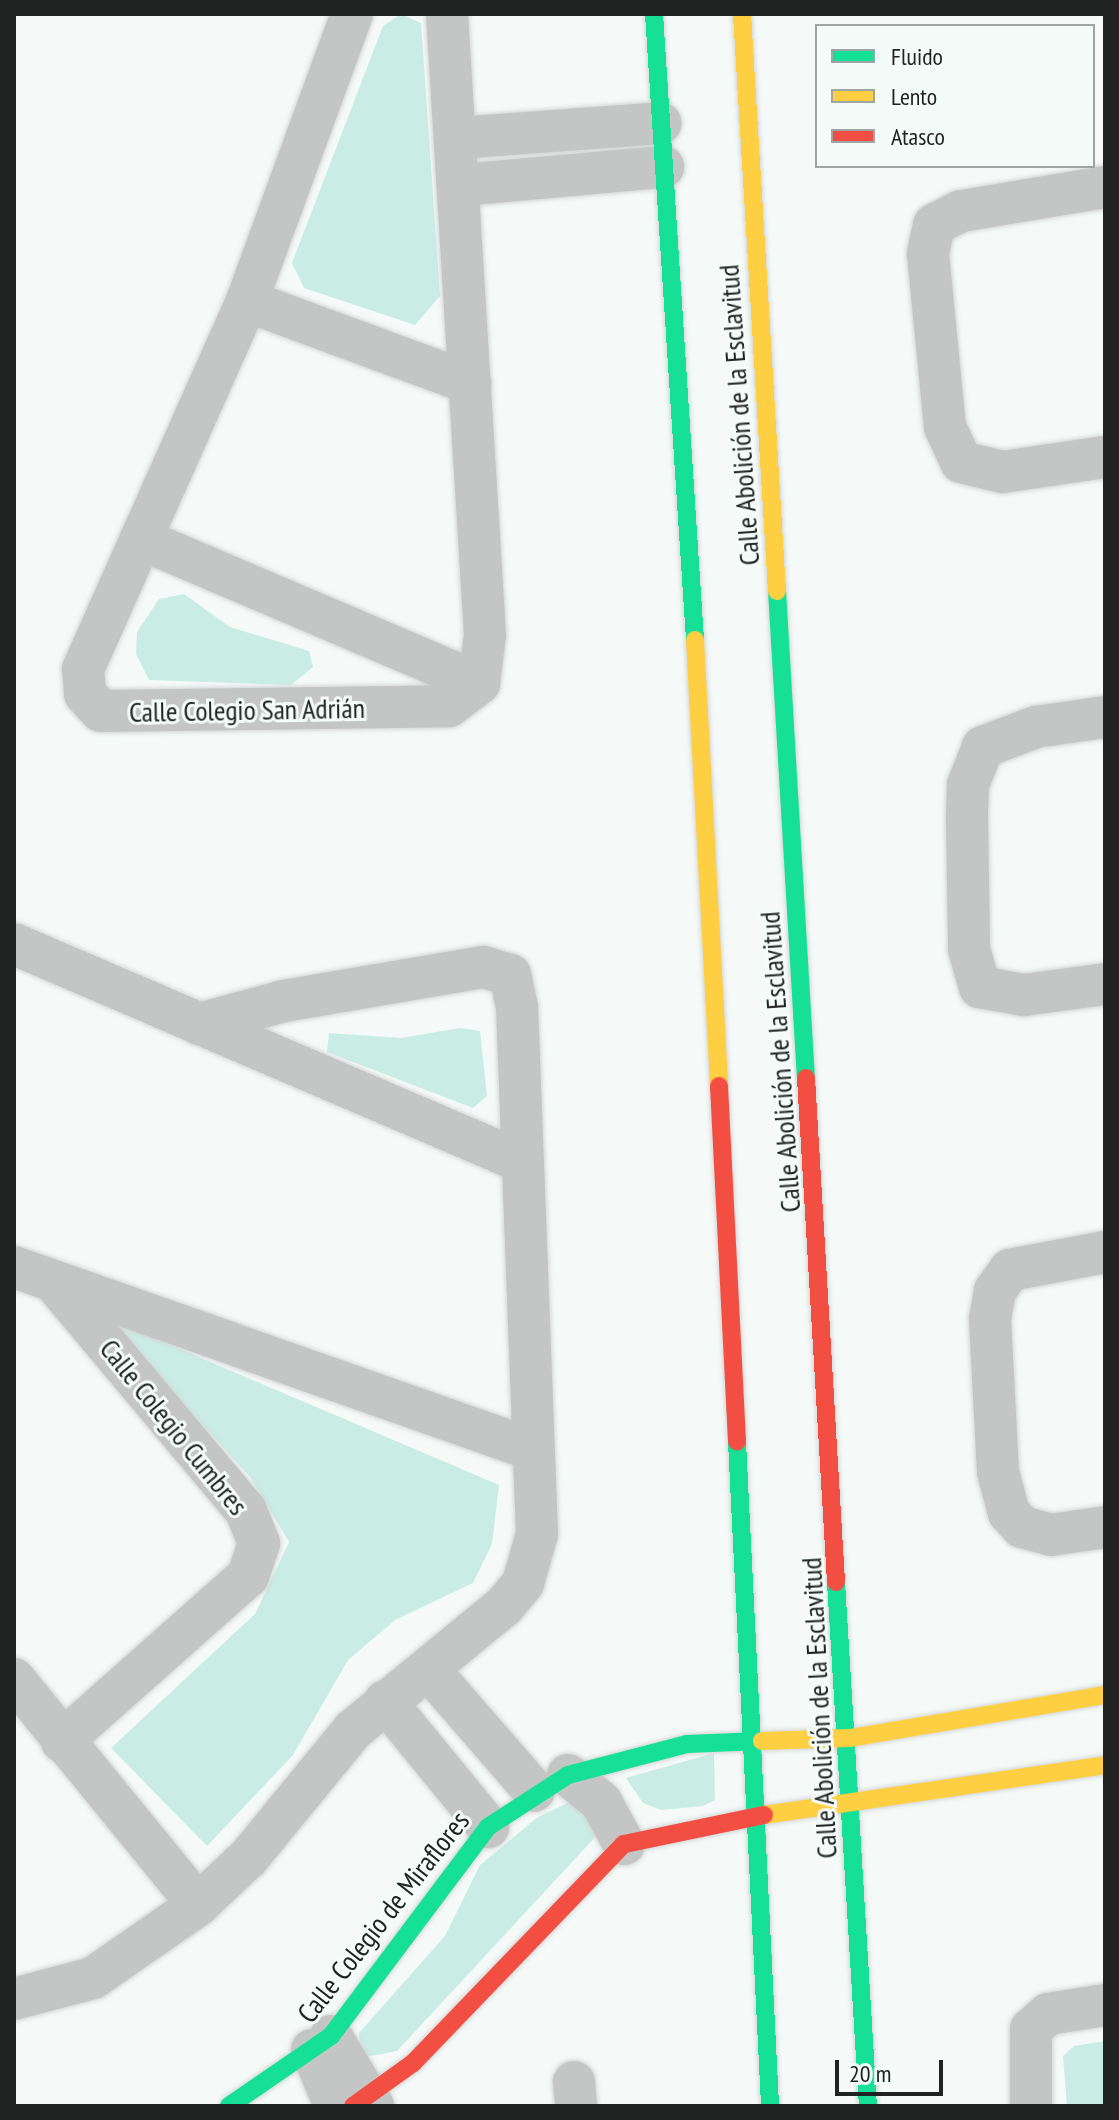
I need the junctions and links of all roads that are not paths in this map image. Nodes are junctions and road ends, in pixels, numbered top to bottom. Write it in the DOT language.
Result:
graph roads {
  1 [pos="352,14"];
  2 [pos="447,14"];
  3 [pos="654,14"];
  4 [pos="742,14"];
  5 [pos="660,123"];
  6 [pos="458,138"];
  7 [pos="663,167"];
  8 [pos="461,185"];
  9 [pos="1105,187"];
  10 [pos="247,301"];
  11 [pos="470,383"];
  12 [pos="1105,457"];
  13 [pos="141,539"];
  14 [pos="479,683"];
  15 [pos="1105,717"];
  16 [pos="14,944"];
  17 [pos="1105,984"];
  18 [pos="199,1024"];
  19 [pos="518,1160"];
  20 [pos="1105,1252"];
  21 [pos="14,1267"];
  22 [pos="54,1282"];
  23 [pos="531,1449"];
  24 [pos="1105,1527"];
  25 [pos="429,1670"];
  26 [pos="14,1679"];
  27 [pos="1105,1695"];
  28 [pos="385,1701"];
  29 [pos="850,1738"];
  30 [pos="748,1739"];
  31 [pos="62,1741"];
  32 [pos="1105,1765"];
  33 [pos="551,1783"];
  34 [pos="853,1807"];
  35 [pos="754,1816"];
  36 [pos="488,1827"];
  37 [pos="624,1844"];
  38 [pos="198,1905"];
  39 [pos="14,1999"];
  40 [pos="1105,2005"];
  41 [pos="322,2043"];
  42 [pos="357,2104"];
  43 [pos="229,2106"];
  44 [pos="770,2106"];
  45 [pos="868,2106"];
  46 [pos="1031,2106"];
  1 -- 10 [label="street, Calle Colegio San Adrián"];
  2 -- 6 [label="street"];
  3 -- 5 [label="main road, Calle Abolición de la Esclavitud"];
  4 -- 29 [label="main road, Calle Abolición de la Esclavitud"];
  5 -- 6 [label="street"];
  5 -- 7 [label="main road, Calle Abolición de la Esclavitud"];
  6 -- 8 [label="street"];
  7 -- 8 [label="street"];
  7 -- 30 [label="main road, Calle Abolición de la Esclavitud"];
  8 -- 11 [label="street"];
  9 -- 12 [label="street"];
  10 -- 11 [label="street"];
  10 -- 13 [label="street, Calle Colegio San Adrián"];
  11 -- 14 [label="street"];
  13 -- 14 [label="street"];
  13 -- 14 [label="street, Calle Colegio San Adrián"];
  15 -- 17 [label="street"];
  16 -- 18 [label="street"];
  18 -- 19 [label="street"];
  18 -- 19 [label="street"];
  19 -- 23 [label="street"];
  20 -- 24 [label="street"];
  21 -- 22 [label="street, Calle Colegio Cumbres"];
  22 -- 23 [label="street, Calle Colegio Cumbres"];
  22 -- 31 [label="street, Calle Colegio Cumbres"];
  23 -- 25 [label="street"];
  25 -- 28 [label="street"];
  25 -- 33 [label="street"];
  26 -- 31 [label="street"];
  27 -- 29 [label="main road, Calle Colegio de Miraflores"];
  28 -- 36 [label="street"];
  28 -- 38 [label="street"];
  29 -- 30 [label="main road, Calle Colegio de Miraflores"];
  29 -- 34 [label="main road, Calle Abolición de la Esclavitud"];
  30 -- 33 [label="main road, Calle Colegio de Miraflores"];
  30 -- 35 [label="main road, Calle Abolición de la Esclavitud"];
  31 -- 38 [label="street"];
  32 -- 34 [label="main road"];
  33 -- 36 [label="main road, Calle Colegio de Miraflores"];
  33 -- 37 [label="street"];
  34 -- 35 [label="main road"];
  34 -- 45 [label="main road, Calle Abolición de la Esclavitud"];
  35 -- 37 [label="main road"];
  35 -- 44 [label="main road, Calle Abolición de la Esclavitud"];
  36 -- 41 [label="main road, Calle Colegio de Miraflores"];
  37 -- 42 [label="main road"];
  38 -- 39 [label="street"];
  40 -- 46 [label="street"];
  41 -- 42 [label="street, Calle Colegio de Miraflores"];
  41 -- 43 [label="main road, Calle Colegio de Miraflores"];
}
